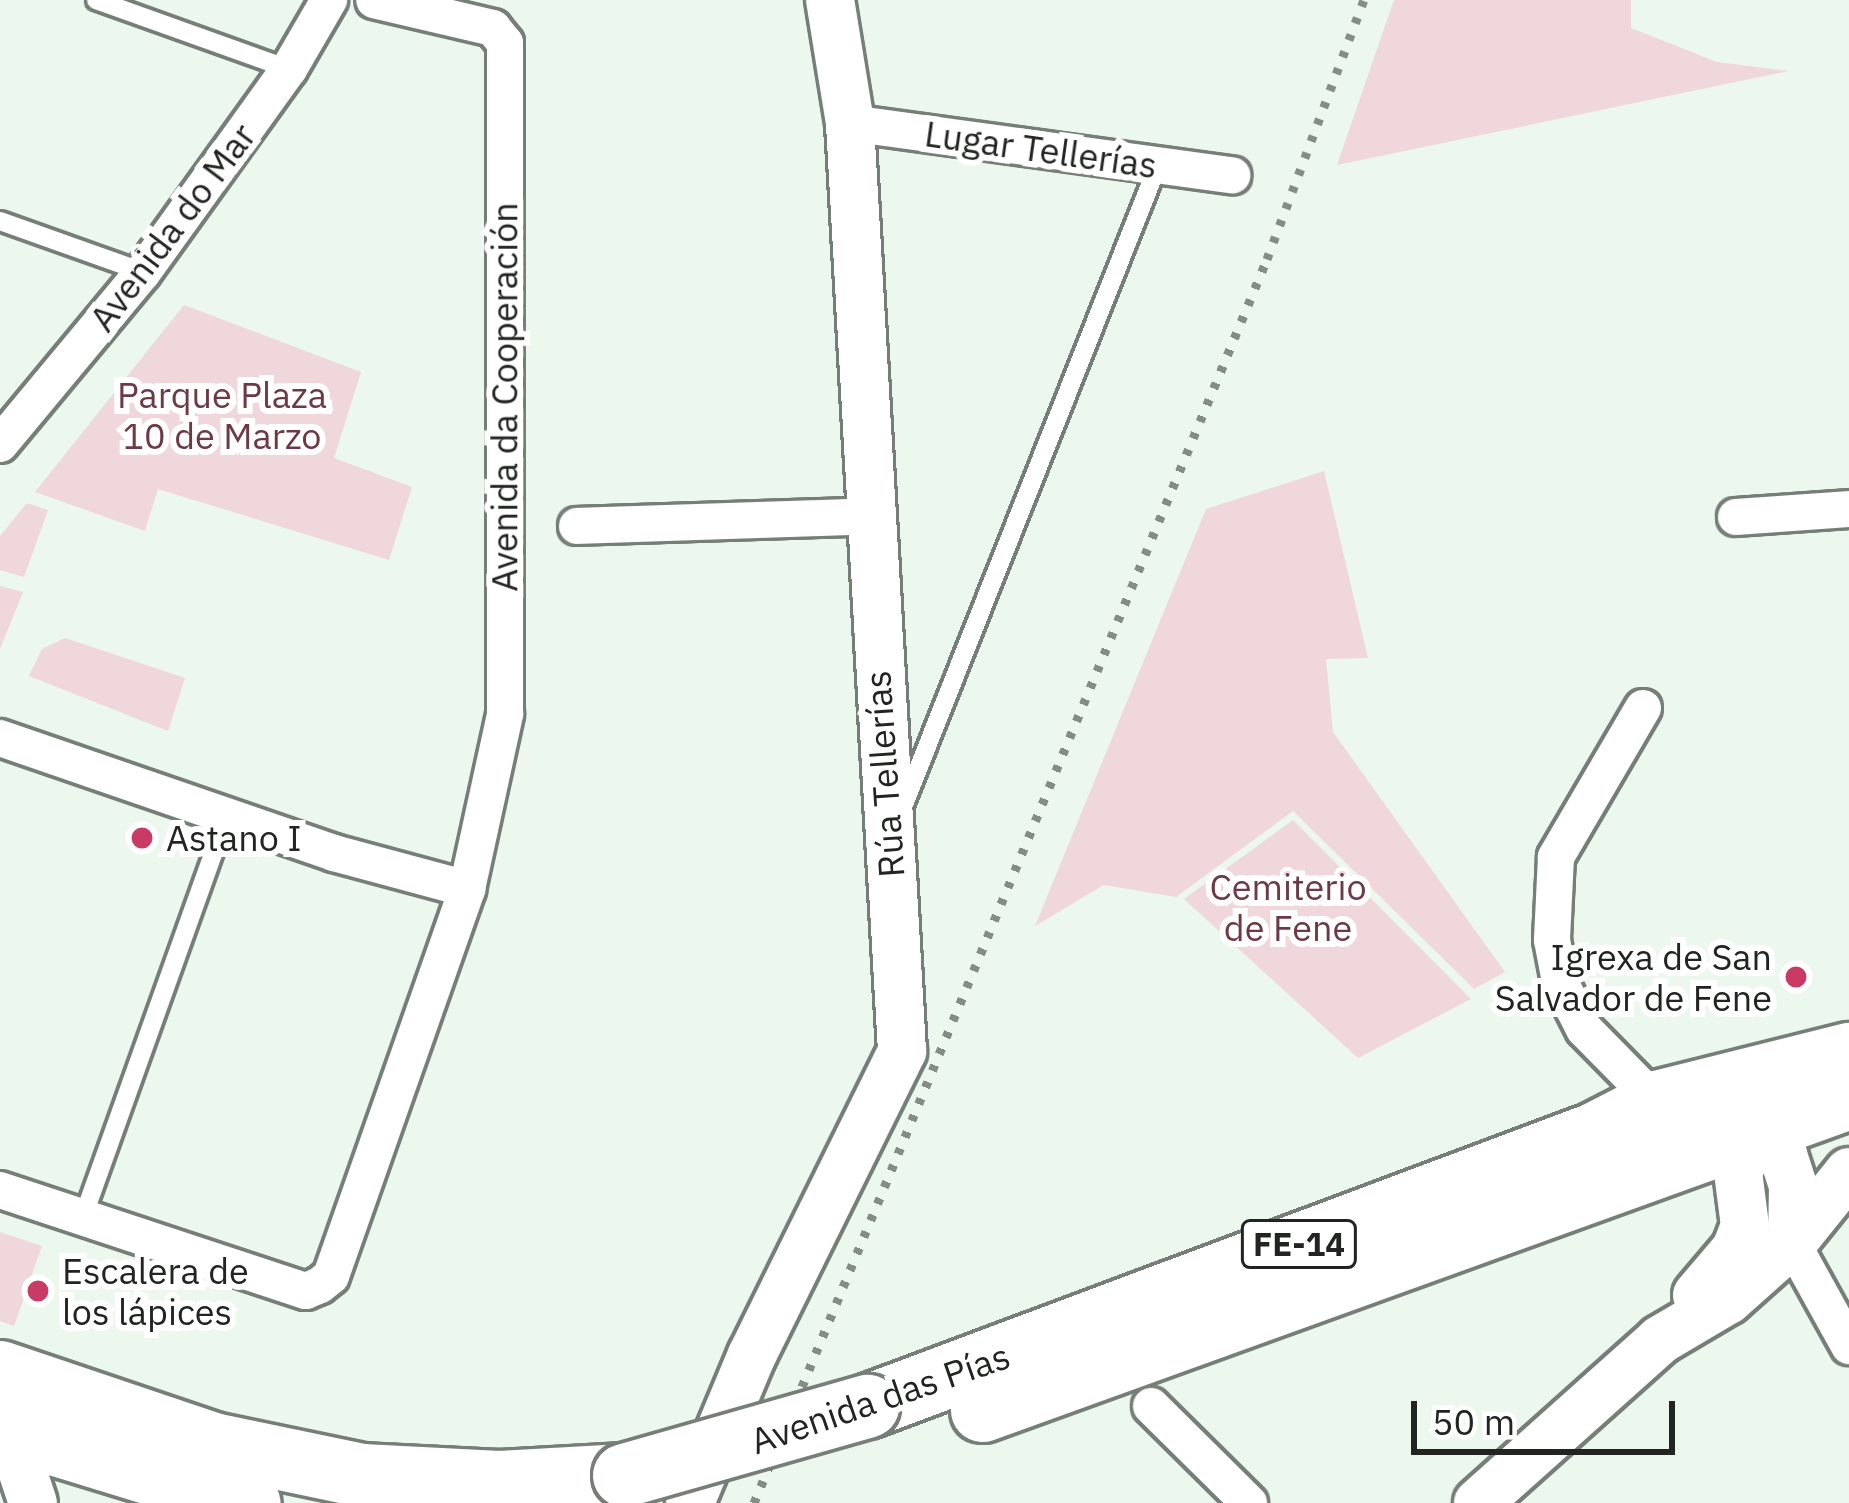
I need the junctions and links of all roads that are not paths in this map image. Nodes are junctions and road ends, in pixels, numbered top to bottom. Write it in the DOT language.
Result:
graph roads {
  1 [pos="96,0"];
  2 [pos="329,0"];
  3 [pos="374,0"];
  4 [pos="830,0"];
  5 [pos="290,69"];
  6 [pos="850,122"];
  7 [pos="1158,165"];
  8 [pos="1232,175"];
  9 [pos="0,221"];
  10 [pos="143,272"];
  11 [pos="0,444"];
  12 [pos="1849,509"];
  13 [pos="871,516"];
  14 [pos="1736,517"];
  15 [pos="577,526"];
  16 [pos="1643,708"];
  17 [pos="0,738"];
  18 [pos="227,815"];
  19 [pos="887,847"];
  20 [pos="467,889"];
  21 [pos="1849,1054"];
  22 [pos="1757,1094"];
  23 [pos="1849,1097"];
  24 [pos="1656,1102"];
  25 [pos="1594,1134"];
  26 [pos="1849,1172"];
  27 [pos="0,1190"];
  28 [pos="82,1220"];
  29 [pos="1792,1243"];
  30 [pos="1660,1340"];
  31 [pos="1849,1346"];
  32 [pos="0,1372"];
  33 [pos="1151,1406"];
  34 [pos="0,1427"];
  35 [pos="873,1427"];
  36 [pos="0,1438"];
  37 [pos="137,1490"];
  38 [pos="33,1503"];
  39 [pos="249,1503"];
  40 [pos="690,1503"];
  41 [pos="1250,1503"];
  42 [pos="1478,1503"];
  1 -- 5 [label="lane"];
  2 -- 5 [label="street, Avenida do Mar"];
  3 -- 20 [label="street, Avenida da Cooperación"];
  4 -- 6 [label="street, Rúa Tellerías"];
  5 -- 10 [label="street, Avenida do Mar"];
  6 -- 7 [label="street, Lugar Tellerías"];
  6 -- 13 [label="street, Rúa Tellerías"];
  7 -- 8 [label="street, Lugar Tellerías"];
  7 -- 19 [label="lane"];
  9 -- 10 [label="lane"];
  10 -- 11 [label="street, Avenida do Mar"];
  12 -- 14 [label="street"];
  13 -- 15 [label="street"];
  13 -- 19 [label="street, Rúa Tellerías"];
  16 -- 24 [label="street"];
  17 -- 18 [label="street"];
  18 -- 20 [label="street"];
  18 -- 28 [label="lane"];
  19 -- 40 [label="street, Rúa Tellerías"];
  20 -- 28 [label="street, Avenida da Cooperación"];
  21 -- 22 [label="highway"];
  22 -- 23 [label="highway, Avenida das Pías / FE-14"];
  22 -- 24 [label="highway, Avenida das Pías / FE-14"];
  22 -- 25 [label="street"];
  22 -- 29 [label="street"];
  22 -- 30 [label="street"];
  22 -- 35 [label="highway, Avenida das Pías / FE-14"];
  24 -- 25 [label="highway, Avenida das Pías / FE-14"];
  25 -- 35 [label="highway, Avenida das Pías / FE-14"];
  26 -- 29 [label="street"];
  27 -- 28 [label="street, Avenida da Cooperación"];
  29 -- 30 [label="street"];
  29 -- 31 [label="street"];
  30 -- 42 [label="street"];
  32 -- 35 [label="highway, Avenida das Pías / FE-14, bridge"];
  33 -- 41 [label="street"];
  34 -- 37 [label="highway"];
  35 -- 40 [label="highway, Avenida das Pías / FE-14"];
  36 -- 38 [label="street"];
  37 -- 39 [label="highway"];
}
